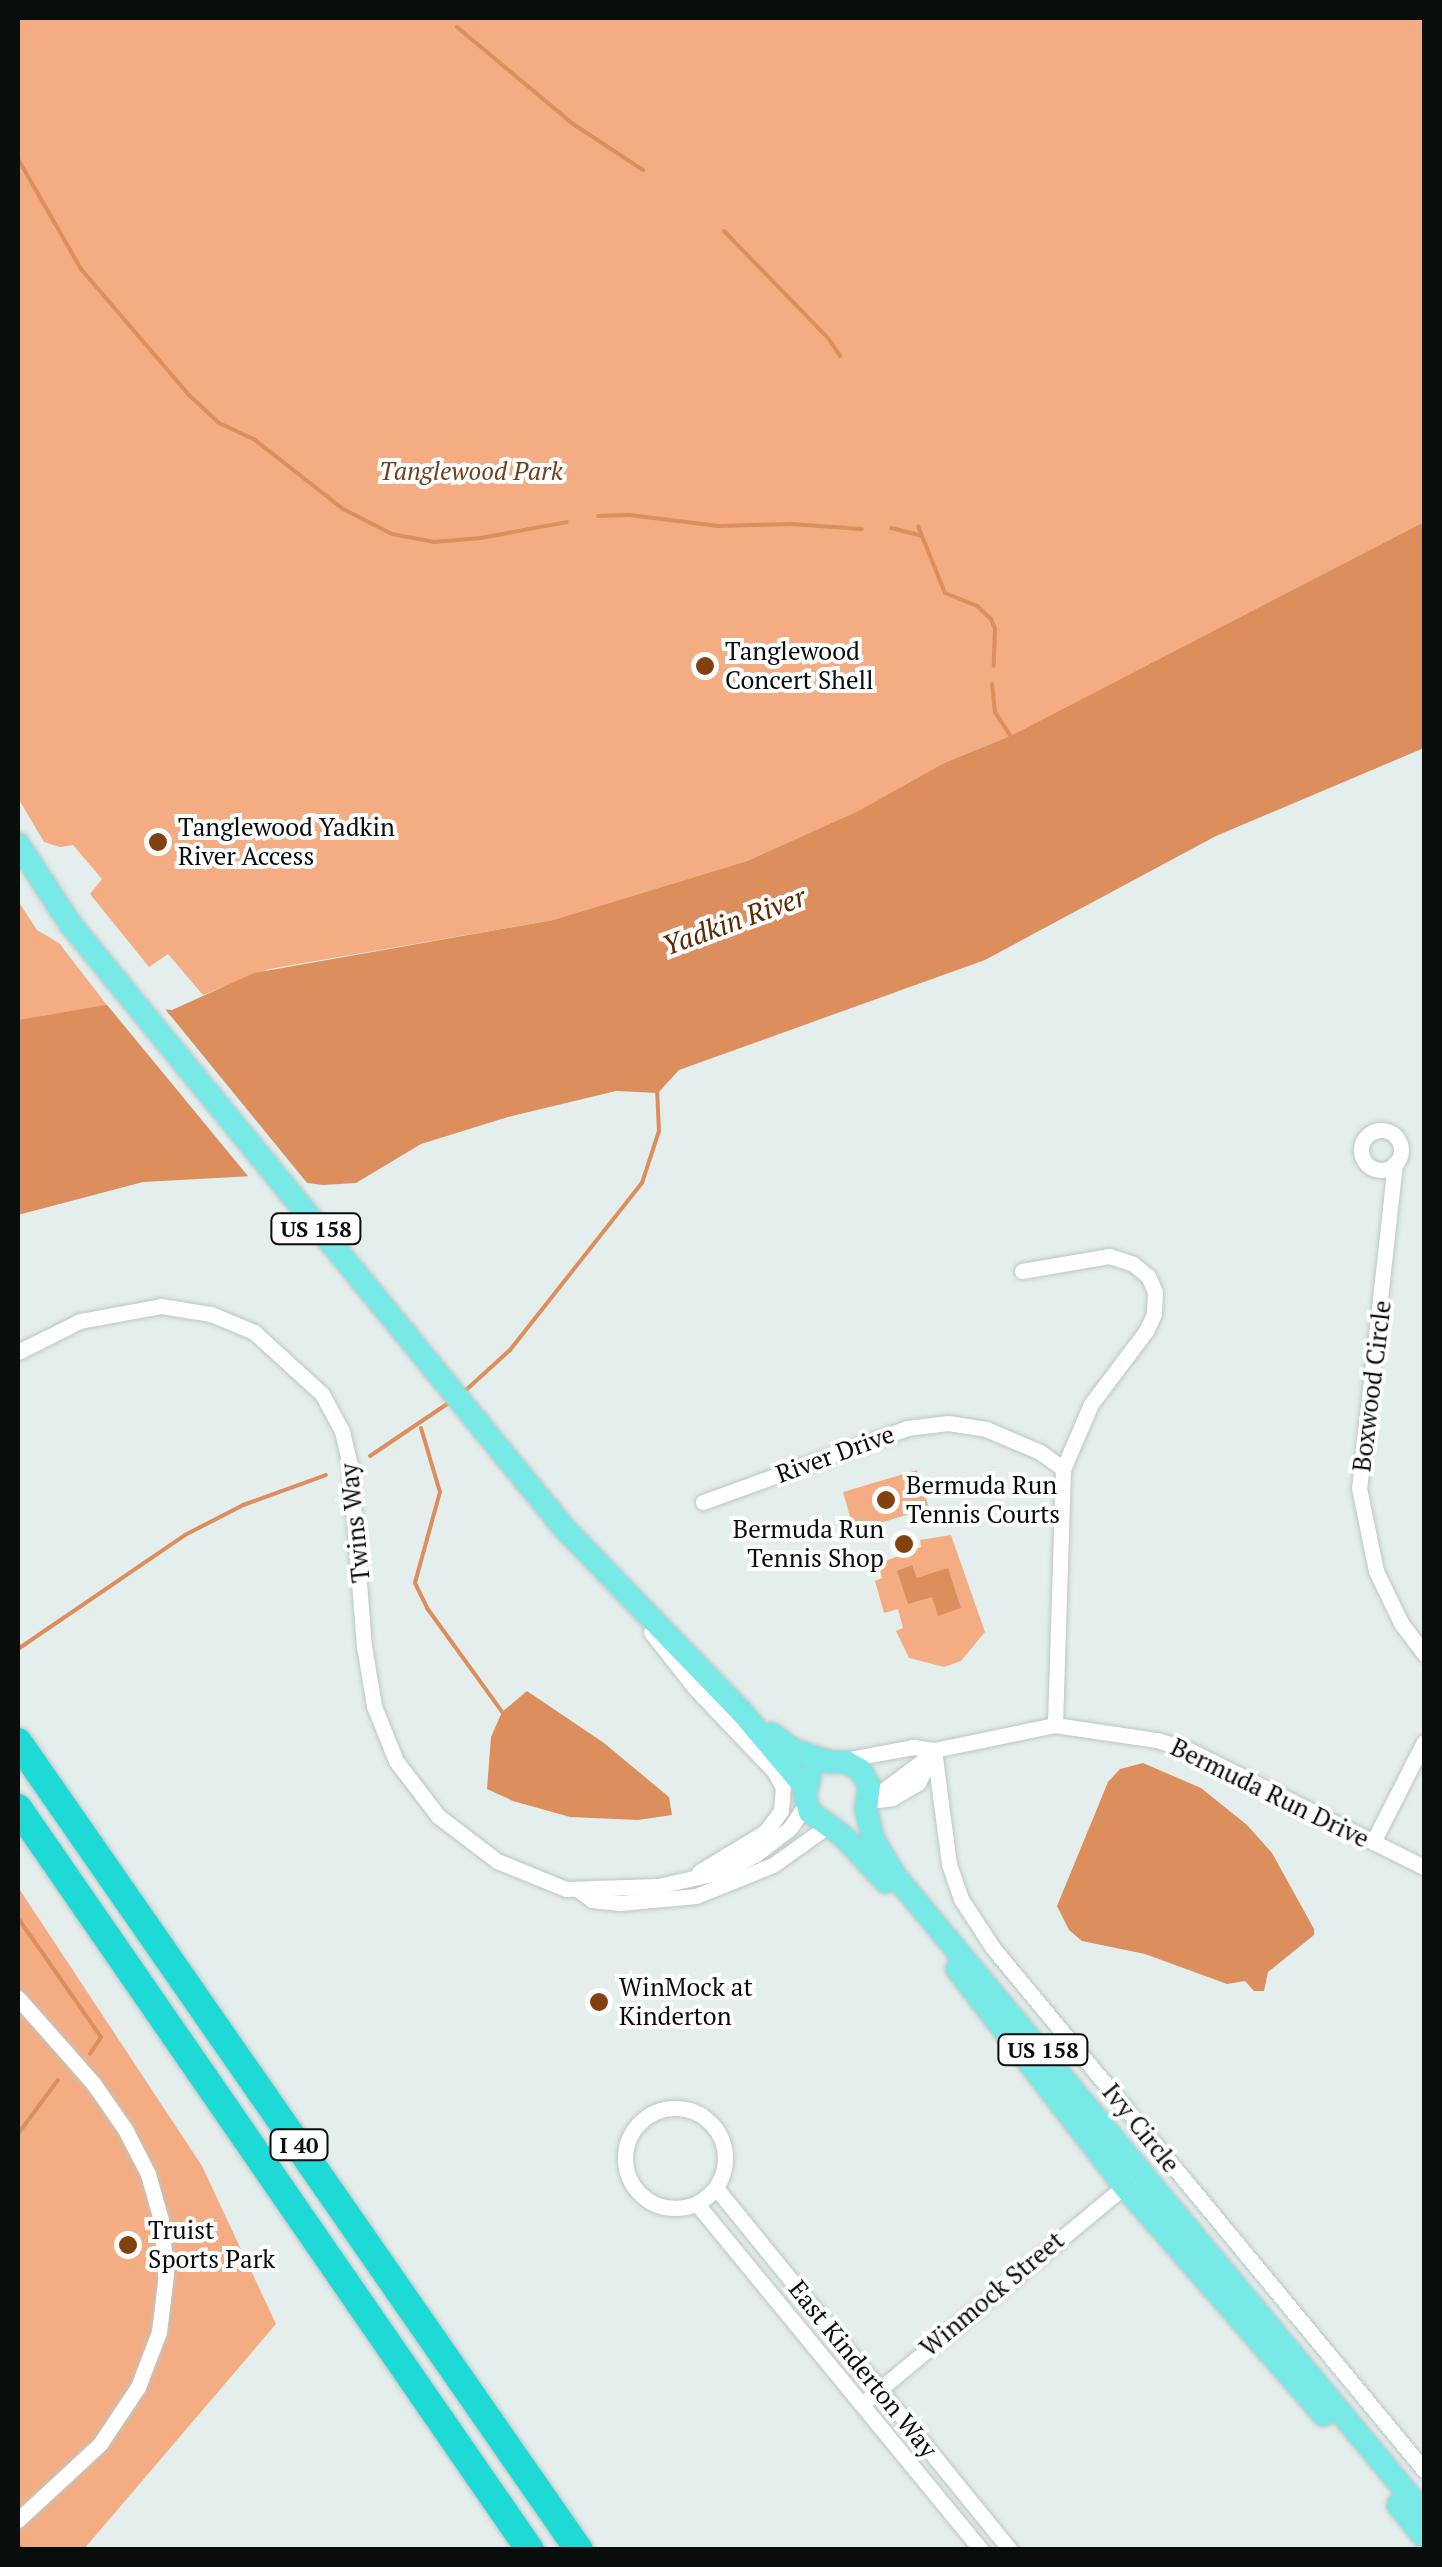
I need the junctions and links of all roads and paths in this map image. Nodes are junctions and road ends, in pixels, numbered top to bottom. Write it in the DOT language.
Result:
graph roads {
  1 [pos="18,844"];
  2 [pos="1395,1164"];
  3 [pos="1022,1271"];
  4 [pos="18,1352"];
  5 [pos="1063,1469"];
  6 [pos="703,1502"];
  7 [pos="609,1577"];
  8 [pos="1424,1654"];
  9 [pos="741,1711"];
  10 [pos="1055,1726"];
  11 [pos="18,1742"];
  12 [pos="1424,1742"];
  13 [pos="934,1750"];
  14 [pos="834,1761"];
  15 [pos="806,1796"];
  16 [pos="868,1805"];
  17 [pos="18,1808"];
  18 [pos="830,1825"];
  19 [pos="1373,1842"];
  20 [pos="1424,1867"];
  21 [pos="688,1879"];
  22 [pos="580,1892"];
  23 [pos="18,1998"];
  24 [pos="1124,2186"];
  25 [pos="716,2188"];
  26 [pos="697,2204"];
  27 [pos="1235,2284"];
  28 [pos="879,2389"];
  29 [pos="862,2404"];
  30 [pos="1424,2470"];
  31 [pos="1424,2513"];
  32 [pos="18,2520"];
  33 [pos="1424,2537"];
  34 [pos="530,2550"];
  35 [pos="580,2550"];
  36 [pos="981,2550"];
  37 [pos="1010,2550"];
  1 -- 7 [label="main road, US 158"];
  2 -- 8 [label="street, Boxwood Circle"];
  3 -- 5 [label="street"];
  4 -- 22 [label="street, Twins Way"];
  5 -- 6 [label="street, River Drive"];
  5 -- 10 [label="street"];
  7 -- 9 [label="main road, US 158"];
  7 -- 21 [label="street, Twins Way"];
  9 -- 14 [label="main road, US 158"];
  9 -- 15 [label="main road, US 158"];
  10 -- 13 [label="street, Bermuda Run Drive"];
  10 -- 19 [label="street, Bermuda Run Drive"];
  11 -- 35 [label="highway, I 40"];
  12 -- 19 [label="street"];
  13 -- 14 [label="street, Bermuda Run Drive"];
  13 -- 16 [label="street, Bermuda Run Drive"];
  13 -- 30 [label="street, Ivy Circle"];
  14 -- 15 [label="main road"];
  14 -- 16 [label="main road"];
  15 -- 18 [label="main road"];
  15 -- 21 [label="street, Twins Way"];
  16 -- 18 [label="main road"];
  16 -- 27 [label="main road, US 158"];
  17 -- 34 [label="highway, I 40"];
  18 -- 22 [label="street, Twins Way"];
  18 -- 24 [label="main road, US 158"];
  19 -- 20 [label="street, Bermuda Run Drive"];
  21 -- 22 [label="street, Twins Way"];
  23 -- 32 [label="street"];
  24 -- 27 [label="street"];
  24 -- 28 [label="street, Winmock Street"];
  24 -- 33 [label="main road, US 158"];
  25 -- 26 [label="street"];
  25 -- 26 [label="street"];
  25 -- 28 [label="street, East Kinderton Way"];
  26 -- 29 [label="street, East Kinderton Way"];
  27 -- 31 [label="main road, US 158"];
  28 -- 29 [label="street, Winmock Street"];
  28 -- 37 [label="street, East Kinderton Way"];
  29 -- 36 [label="street, East Kinderton Way"];
}
